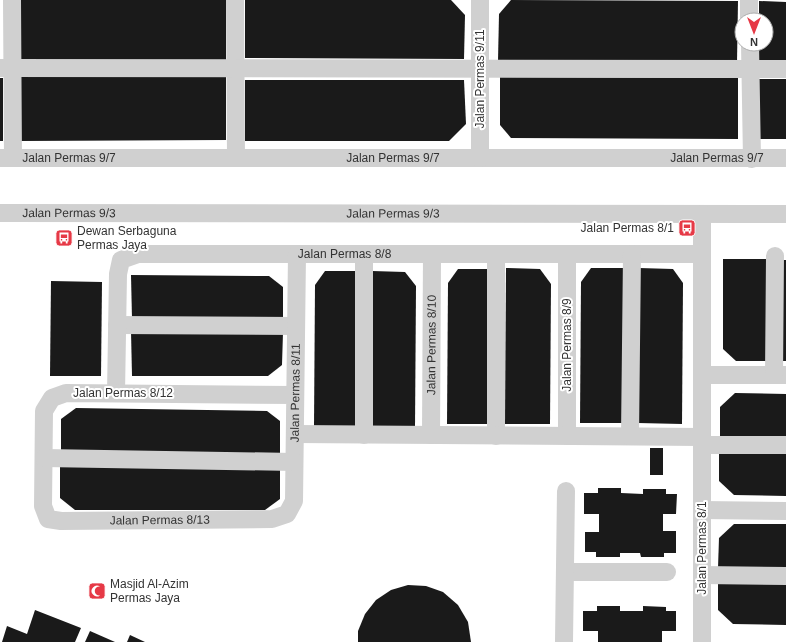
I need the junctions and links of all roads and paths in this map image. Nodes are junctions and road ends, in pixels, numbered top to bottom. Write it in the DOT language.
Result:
graph roads {
  1 [pos="12,0"];
  2 [pos="235,0"];
  3 [pos="480,0"];
  4 [pos="749,0"];
  5 [pos="749,12"];
  6 [pos="750,52"];
  7 [pos="6,68"];
  8 [pos="236,68"];
  9 [pos="480,69"];
  10 [pos="750,69"];
  11 [pos="786,69"];
  12 [pos="6,158"];
  13 [pos="236,158"];
  14 [pos="480,158"];
  15 [pos="786,158"];
  16 [pos="752,159"];
  17 [pos="0,213"];
  18 [pos="702,214"];
  19 [pos="786,214"];
  20 [pos="297,254"];
  21 [pos="364,254"];
  22 [pos="432,254"];
  23 [pos="496,254"];
  24 [pos="567,254"];
  25 [pos="632,254"];
  26 [pos="702,254"];
  27 [pos="775,256"];
  28 [pos="117,324"];
  29 [pos="296,326"];
  30 [pos="703,375"];
  31 [pos="780,375"];
  32 [pos="116,393"];
  33 [pos="295,395"];
  34 [pos="295,434"];
  35 [pos="364,435"];
  36 [pos="431,435"];
  37 [pos="496,436"];
  38 [pos="567,436"];
  39 [pos="630,436"];
  40 [pos="702,441"];
  41 [pos="786,445"];
  42 [pos="44,458"];
  43 [pos="294,462"];
  44 [pos="566,491"];
  45 [pos="702,510"];
  46 [pos="786,511"];
  47 [pos="48,519"];
  48 [pos="272,519"];
  49 [pos="565,572"];
  50 [pos="667,572"];
  51 [pos="702,575"];
  52 [pos="786,576"];
  53 [pos="564,642"];
  54 [pos="702,642"];
  1 -- 7 [label="street"];
  2 -- 8 [label="street"];
  3 -- 9 [label="street, Jalan Permas 9/11"];
  4 -- 5 [label="street"];
  6 -- 10 [label="street"];
  7 -- 8 [label="street"];
  7 -- 12 [label="street"];
  8 -- 9 [label="street"];
  8 -- 13 [label="street"];
  9 -- 10 [label="street"];
  9 -- 14 [label="street, Jalan Permas 9/11"];
  10 -- 11 [label="street"];
  10 -- 16 [label="street"];
  12 -- 13 [label="street, Jalan Permas 9/7"];
  13 -- 14 [label="street, Jalan Permas 9/7"];
  14 -- 16 [label="street, Jalan Permas 9/7"];
  15 -- 16 [label="street, Jalan Permas 9/7"];
  17 -- 18 [label="street, Jalan Permas 9/3"];
  18 -- 19 [label="street, Jalan Permas 9/3"];
  18 -- 26 [label="street, Jalan Permas 8/1"];
  20 -- 21 [label="street, Jalan Permas 8/8"];
  20 -- 28 [label="street, Jalan Permas 8/8"];
  20 -- 29 [label="street, Jalan Permas 8/11"];
  21 -- 22 [label="street, Jalan Permas 8/8"];
  21 -- 35 [label="street"];
  22 -- 23 [label="street, Jalan Permas 8/8"];
  22 -- 36 [label="street, Jalan Permas 8/10"];
  23 -- 24 [label="street, Jalan Permas 8/8"];
  23 -- 37 [label="street"];
  24 -- 25 [label="street, Jalan Permas 8/8"];
  24 -- 38 [label="street, Jalan Permas 8/9"];
  25 -- 26 [label="street, Jalan Permas 8/8"];
  25 -- 39 [label="street"];
  26 -- 30 [label="street, Jalan Permas 8/1"];
  27 -- 31 [label="street"];
  28 -- 29 [label="street"];
  28 -- 32 [label="street, Jalan Permas 8/8"];
  29 -- 33 [label="street, Jalan Permas 8/11"];
  30 -- 31 [label="street"];
  30 -- 40 [label="street, Jalan Permas 8/1"];
  32 -- 33 [label="street, Jalan Permas 8/12"];
  32 -- 42 [label="street, Jalan Permas 8/12"];
  33 -- 34 [label="street, Jalan Permas 8/11"];
  34 -- 35 [label="street"];
  34 -- 43 [label="street, Jalan Permas 8/11"];
  35 -- 36 [label="street"];
  36 -- 37 [label="street"];
  37 -- 38 [label="street"];
  38 -- 39 [label="street"];
  39 -- 40 [label="street"];
  40 -- 41 [label="street"];
  40 -- 45 [label="street, Jalan Permas 8/1"];
  42 -- 43 [label="street"];
  42 -- 47 [label="street, Jalan Permas 8/12"];
  43 -- 48 [label="street, Jalan Permas 8/11"];
  44 -- 49 [label="street"];
  45 -- 46 [label="street"];
  45 -- 51 [label="street, Jalan Permas 8/1"];
  47 -- 48 [label="street, Jalan Permas 8/13"];
  49 -- 50 [label="street"];
  49 -- 53 [label="street"];
  51 -- 52 [label="street"];
  51 -- 54 [label="street, Jalan Permas 8/1"];
}
